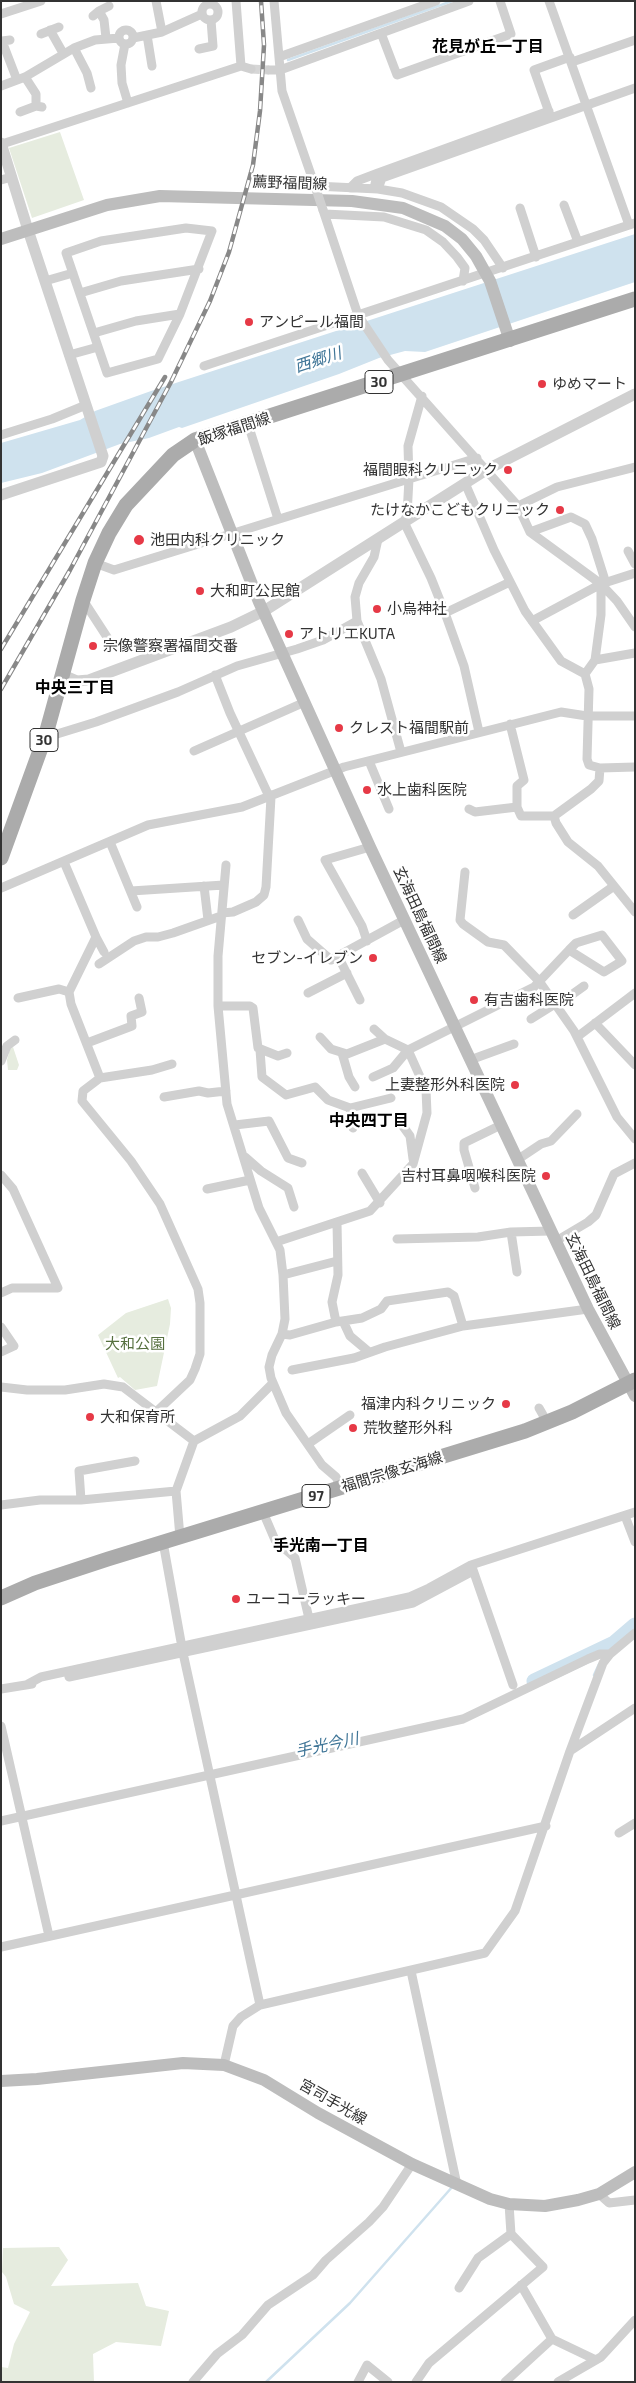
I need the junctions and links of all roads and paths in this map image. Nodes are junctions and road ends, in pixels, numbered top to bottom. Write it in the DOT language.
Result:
graph roads {
  1 [pos="41,1"];
  2 [pos="156,1"];
  3 [pos="236,1"];
  4 [pos="274,1"];
  5 [pos="436,1"];
  6 [pos="469,1"];
  7 [pos="500,1"];
  8 [pos="549,1"];
  9 [pos="209,3"];
  10 [pos="109,6"];
  11 [pos="1,14"];
  12 [pos="206,17"];
  13 [pos="59,27"];
  14 [pos="162,32"];
  15 [pos="381,33"];
  16 [pos="147,35"];
  17 [pos="106,38"];
  18 [pos="635,40"];
  19 [pos="4,41"];
  20 [pos="121,41"];
  21 [pos="74,48"];
  22 [pos="199,49"];
  23 [pos="63,53"];
  24 [pos="279,56"];
  25 [pos="571,60"];
  26 [pos="152,66"];
  27 [pos="241,66"];
  28 [pos="251,68"];
  29 [pos="269,70"];
  30 [pos="280,70"];
  31 [pos="21,79"];
  32 [pos="1,86"];
  33 [pos="91,88"];
  34 [pos="635,88"];
  35 [pos="128,103"];
  36 [pos="586,105"];
  37 [pos="20,112"];
  38 [pos="550,115"];
  39 [pos="1,144"];
  40 [pos="378,173"];
  41 [pos="7,179"];
  42 [pos="350,188"];
  43 [pos="316,189"];
  44 [pos="376,189"];
  45 [pos="564,205"];
  46 [pos="520,208"];
  47 [pos="324,212"];
  48 [pos="632,224"];
  49 [pos="28,230"];
  50 [pos="1,239"];
  51 [pos="578,242"];
  52 [pos="536,257"];
  53 [pos="503,268"];
  54 [pos="199,269"];
  55 [pos="73,272"];
  56 [pos="488,277"];
  57 [pos="45,281"];
  58 [pos="463,281"];
  59 [pos="80,293"];
  60 [pos="635,299"];
  61 [pos="180,314"];
  62 [pos="360,317"];
  63 [pos="94,333"];
  64 [pos="508,336"];
  65 [pos="98,347"];
  66 [pos="69,355"];
  67 [pos="204,366"];
  68 [pos="402,375"];
  69 [pos="635,394"];
  70 [pos="422,396"];
  71 [pos="87,408"];
  72 [pos="248,424"];
  73 [pos="1,435"];
  74 [pos="195,440"];
  75 [pos="477,458"];
  76 [pos="635,467"];
  77 [pos="486,470"];
  78 [pos="409,479"];
  79 [pos="465,483"];
  80 [pos="1,495"];
  81 [pos="518,506"];
  82 [pos="278,519"];
  83 [pos="404,522"];
  84 [pos="530,532"];
  85 [pos="232,534"];
  86 [pos="378,539"];
  87 [pos="628,551"];
  88 [pos="96,563"];
  89 [pos="635,564"];
  90 [pos="635,573"];
  91 [pos="510,582"];
  92 [pos="601,584"];
  93 [pos="83,600"];
  94 [pos="264,611"];
  95 [pos="445,613"];
  96 [pos="632,616"];
  97 [pos="357,621"];
  98 [pos="532,621"];
  99 [pos="635,627"];
  100 [pos="107,637"];
  101 [pos="283,654"];
  102 [pos="635,654"];
  103 [pos="595,660"];
  104 [pos="585,674"];
  105 [pos="63,675"];
  106 [pos="215,675"];
  107 [pos="305,702"];
  108 [pos="588,716"];
  109 [pos="635,716"];
  110 [pos="510,724"];
  111 [pos="239,731"];
  112 [pos="479,732"];
  113 [pos="46,734"];
  114 [pos="194,751"];
  115 [pos="401,752"];
  116 [pos="369,761"];
  117 [pos="635,767"];
  118 [pos="600,768"];
  119 [pos="335,770"];
  120 [pos="271,797"];
  121 [pos="517,806"];
  122 [pos="389,809"];
  123 [pos="469,809"];
  124 [pos="554,816"];
  125 [pos="110,842"];
  126 [pos="370,847"];
  127 [pos="1,858"];
  128 [pos="64,862"];
  129 [pos="226,865"];
  130 [pos="465,872"];
  131 [pos="224,885"];
  132 [pos="204,886"];
  133 [pos="614,886"];
  134 [pos="1,888"];
  135 [pos="131,891"];
  136 [pos="137,907"];
  137 [pos="634,911"];
  138 [pos="222,915"];
  139 [pos="573,915"];
  140 [pos="208,920"];
  141 [pos="298,920"];
  142 [pos="404,920"];
  143 [pos="96,936"];
  144 [pos="366,941"];
  145 [pos="569,950"];
  146 [pos="104,952"];
  147 [pos="338,956"];
  148 [pos="99,964"];
  149 [pos="347,973"];
  150 [pos="539,981"];
  151 [pos="584,986"];
  152 [pos="69,992"];
  153 [pos="308,993"];
  154 [pos="635,993"];
  155 [pos="18,998"];
  156 [pos="139,998"];
  157 [pos="360,1000"];
  158 [pos="556,1005"];
  159 [pos="218,1006"];
  160 [pos="532,1019"];
  161 [pos="595,1023"];
  162 [pos="454,1026"];
  163 [pos="374,1028"];
  164 [pos="320,1037"];
  165 [pos="577,1037"];
  166 [pos="386,1039"];
  167 [pos="16,1040"];
  168 [pos="87,1042"];
  169 [pos="514,1044"];
  170 [pos="260,1050"];
  171 [pos="408,1050"];
  172 [pos="287,1053"];
  173 [pos="342,1053"];
  174 [pos="470,1060"];
  175 [pos="1,1061"];
  176 [pos="172,1064"];
  177 [pos="635,1065"];
  178 [pos="374,1076"];
  179 [pos="100,1078"];
  180 [pos="355,1087"];
  181 [pos="226,1091"];
  182 [pos="164,1097"];
  183 [pos="391,1098"];
  184 [pos="350,1108"];
  185 [pos="577,1114"];
  186 [pos="235,1125"];
  187 [pos="402,1125"];
  188 [pos="501,1125"];
  189 [pos="353,1128"];
  190 [pos="635,1140"];
  191 [pos="244,1157"];
  192 [pos="517,1160"];
  193 [pos="302,1163"];
  194 [pos="635,1163"];
  195 [pos="414,1164"];
  196 [pos="362,1173"];
  197 [pos="1,1175"];
  198 [pos="250,1180"];
  199 [pos="475,1188"];
  200 [pos="207,1189"];
  201 [pos="380,1202"];
  202 [pos="294,1207"];
  203 [pos="337,1222"];
  204 [pos="511,1232"];
  205 [pos="553,1236"];
  206 [pos="397,1239"];
  207 [pos="276,1242"];
  208 [pos="338,1261"];
  209 [pos="517,1272"];
  210 [pos="284,1275"];
  211 [pos="1,1293"];
  212 [pos="588,1309"];
  213 [pos="340,1321"];
  214 [pos="1,1326"];
  215 [pos="463,1326"];
  216 [pos="282,1334"];
  217 [pos="1,1352"];
  218 [pos="369,1352"];
  219 [pos="292,1370"];
  220 [pos="272,1384"];
  221 [pos="632,1386"];
  222 [pos="1,1388"];
  223 [pos="539,1408"];
  224 [pos="156,1412"];
  225 [pos="350,1415"];
  226 [pos="547,1422"];
  227 [pos="194,1441"];
  228 [pos="308,1444"];
  229 [pos="135,1461"];
  230 [pos="341,1488"];
  231 [pos="176,1491"];
  232 [pos="81,1500"];
  233 [pos="1,1505"];
  234 [pos="263,1512"];
  235 [pos="635,1512"];
  236 [pos="625,1516"];
  237 [pos="180,1537"];
  238 [pos="163,1542"];
  239 [pos="635,1542"];
  240 [pos="472,1568"];
  241 [pos="1,1598"];
  242 [pos="309,1622"];
  243 [pos="635,1633"];
  244 [pos="182,1650"];
  245 [pos="610,1654"];
  246 [pos="513,1685"];
  247 [pos="1,1689"];
  248 [pos="635,1708"];
  249 [pos="2,1732"];
  250 [pos="570,1751"];
  251 [pos="209,1773"];
  252 [pos="21,1814"];
  253 [pos="1,1822"];
  254 [pos="635,1822"];
  255 [pos="546,1826"];
  256 [pos="619,1833"];
  257 [pos="235,1895"];
  258 [pos="49,1936"];
  259 [pos="1,1947"];
  260 [pos="410,1971"];
  261 [pos="260,2005"];
  262 [pos="224,2066"];
  263 [pos="1,2081"];
  264 [pos="412,2164"];
  265 [pos="635,2172"];
  266 [pos="457,2185"];
  267 [pos="598,2194"];
  268 [pos="635,2200"];
  269 [pos="509,2204"];
  270 [pos="511,2234"];
  271 [pos="521,2286"];
  272 [pos="459,2288"];
  273 [pos="635,2320"];
  274 [pos="552,2340"];
  275 [pos="596,2360"];
  276 [pos="193,2382"];
  277 [pos="358,2382"];
  278 [pos="388,2382"];
  279 [pos="416,2382"];
  280 [pos="505,2382"];
  281 [pos="558,2382"];
  1 -- 11 [label="street"];
  2 -- 14 [label="street"];
  3 -- 27 [label="street"];
  4 -- 24 [label="street"];
  5 -- 24 [label="street"];
  6 -- 15 [label="street"];
  7 -- 15 [label="street"];
  8 -- 25 [label="street"];
  9 -- 12 [label="street"];
  9 -- 12 [label="street"];
  10 -- 17 [label="street"];
  12 -- 14 [label="street"];
  12 -- 22 [label="street"];
  13 -- 23 [label="street"];
  14 -- 16 [label="street"];
  15 -- 30 [label="street"];
  16 -- 20 [label="street"];
  16 -- 26 [label="street"];
  17 -- 20 [label="street"];
  17 -- 21 [label="street"];
  18 -- 25 [label="street"];
  19 -- 31 [label="street"];
  20 -- 35 [label="street"];
  21 -- 23 [label="street"];
  21 -- 33 [label="street"];
  23 -- 31 [label="street"];
  24 -- 30 [label="street"];
  25 -- 36 [label="street"];
  25 -- 38 [label="street"];
  27 -- 28 [label="street"];
  27 -- 35 [label="street"];
  29 -- 30 [label="street"];
  30 -- 43 [label="street"];
  31 -- 32 [label="street"];
  31 -- 37 [label="street"];
  34 -- 36 [label="street"];
  35 -- 39 [label="street"];
  36 -- 38 [label="street"];
  36 -- 48 [label="street"];
  38 -- 40 [label="street"];
  38 -- 44 [label="street"];
  39 -- 41 [label="street"];
  40 -- 42 [label="street"];
  40 -- 44 [label="street"];
  41 -- 49 [label="street"];
  42 -- 43 [label="street"];
  42 -- 44 [label="street"];
  43 -- 47 [label="street, bridge"];
  44 -- 53 [label="street"];
  45 -- 51 [label="street"];
  46 -- 52 [label="street"];
  47 -- 58 [label="street"];
  47 -- 62 [label="street"];
  48 -- 51 [label="street"];
  49 -- 50 [label="main road, 薦野福間線"];
  49 -- 56 [label="main road, 薦野福間線"];
  49 -- 57 [label="street"];
  51 -- 52 [label="street"];
  52 -- 53 [label="street"];
  53 -- 56 [label="street"];
  54 -- 55 [label="street"];
  54 -- 59 [label="street"];
  54 -- 61 [label="street"];
  55 -- 57 [label="street"];
  55 -- 59 [label="street"];
  56 -- 58 [label="street"];
  56 -- 64 [label="main road, 薦野福間線"];
  57 -- 66 [label="street"];
  58 -- 62 [label="street"];
  59 -- 63 [label="street"];
  60 -- 64 [label="main road, 飯塚福間線 / 30"];
  61 -- 63 [label="street"];
  61 -- 65 [label="street"];
  62 -- 67 [label="street"];
  62 -- 68 [label="street"];
  63 -- 65 [label="street"];
  64 -- 68 [label="main road, 飯塚福間線 / 30"];
  65 -- 66 [label="street"];
  66 -- 71 [label="street"];
  68 -- 70 [label="street"];
  68 -- 72 [label="main road, 飯塚福間線 / 30"];
  69 -- 77 [label="street"];
  70 -- 75 [label="street"];
  70 -- 78 [label="street"];
  71 -- 73 [label="street"];
  71 -- 80 [label="street"];
  72 -- 74 [label="main road, 飯塚福間線 / 30"];
  72 -- 82 [label="street"];
  74 -- 85 [label="main road, 玄海田島福間線"];
  74 -- 88 [label="main road, 飯塚福間線 / 30"];
  75 -- 77 [label="street"];
  75 -- 78 [label="street"];
  76 -- 81 [label="street"];
  77 -- 79 [label="street"];
  77 -- 81 [label="street"];
  78 -- 82 [label="street"];
  78 -- 83 [label="street"];
  79 -- 83 [label="street"];
  79 -- 91 [label="street"];
  81 -- 84 [label="street"];
  82 -- 85 [label="street"];
  83 -- 86 [label="street"];
  83 -- 95 [label="street"];
  84 -- 92 [label="street"];
  84 -- 92 [label="street"];
  85 -- 88 [label="street"];
  85 -- 94 [label="main road, 玄海田島福間線"];
  86 -- 94 [label="street"];
  86 -- 97 [label="street"];
  87 -- 89 [label="street"];
  88 -- 93 [label="main road, 飯塚福間線 / 30"];
  90 -- 92 [label="street"];
  91 -- 95 [label="street"];
  91 -- 98 [label="street"];
  92 -- 96 [label="street"];
  92 -- 98 [label="street"];
  92 -- 103 [label="street"];
  93 -- 100 [label="street"];
  93 -- 105 [label="main road, 飯塚福間線 / 30"];
  94 -- 101 [label="main road, 玄海田島福間線"];
  94 -- 105 [label="street"];
  95 -- 112 [label="street"];
  96 -- 99 [label="street"];
  97 -- 101 [label="street"];
  97 -- 115 [label="street"];
  98 -- 104 [label="street"];
  101 -- 106 [label="street"];
  101 -- 107 [label="main road, 玄海田島福間線"];
  102 -- 103 [label="street"];
  103 -- 104 [label="street"];
  104 -- 108 [label="street"];
  105 -- 113 [label="main road, 飯塚福間線 / 30"];
  106 -- 111 [label="street"];
  106 -- 113 [label="street"];
  107 -- 111 [label="street"];
  107 -- 119 [label="main road, 玄海田島福間線"];
  108 -- 109 [label="street"];
  108 -- 110 [label="street"];
  108 -- 118 [label="street"];
  110 -- 112 [label="street"];
  110 -- 121 [label="street"];
  111 -- 114 [label="street"];
  111 -- 120 [label="street"];
  112 -- 115 [label="street"];
  113 -- 127 [label="main road, 飯塚福間線 / 30"];
  115 -- 116 [label="street"];
  116 -- 119 [label="street"];
  116 -- 122 [label="street"];
  117 -- 118 [label="street"];
  118 -- 124 [label="street"];
  119 -- 120 [label="street"];
  119 -- 126 [label="main road, 玄海田島福間線"];
  120 -- 125 [label="street"];
  120 -- 138 [label="street"];
  121 -- 123 [label="street"];
  121 -- 124 [label="street"];
  124 -- 133 [label="street"];
  125 -- 128 [label="street"];
  125 -- 135 [label="street"];
  126 -- 142 [label="main road, 玄海田島福間線"];
  126 -- 144 [label="street"];
  128 -- 134 [label="street"];
  128 -- 143 [label="street"];
  129 -- 131 [label="street"];
  130 -- 150 [label="street"];
  131 -- 132 [label="street"];
  131 -- 138 [label="street"];
  132 -- 135 [label="street"];
  132 -- 140 [label="street"];
  133 -- 137 [label="street"];
  133 -- 139 [label="street"];
  135 -- 136 [label="street"];
  138 -- 140 [label="street"];
  138 -- 159 [label="street"];
  140 -- 148 [label="street"];
  141 -- 147 [label="street"];
  142 -- 144 [label="street"];
  142 -- 162 [label="main road, 玄海田島福間線"];
  143 -- 146 [label="street"];
  143 -- 152 [label="street"];
  144 -- 147 [label="street"];
  145 -- 145 [label="street"];
  145 -- 150 [label="street"];
  147 -- 149 [label="street"];
  149 -- 153 [label="street"];
  149 -- 157 [label="street"];
  150 -- 158 [label="street"];
  150 -- 162 [label="street"];
  151 -- 158 [label="street"];
  152 -- 155 [label="street"];
  152 -- 168 [label="street"];
  154 -- 161 [label="street"];
  156 -- 168 [label="street"];
  158 -- 160 [label="street"];
  158 -- 165 [label="street"];
  159 -- 170 [label="street"];
  159 -- 181 [label="street"];
  161 -- 165 [label="street"];
  161 -- 177 [label="street"];
  162 -- 171 [label="street"];
  162 -- 174 [label="main road, 玄海田島福間線"];
  163 -- 166 [label="street"];
  164 -- 173 [label="street"];
  165 -- 190 [label="street"];
  166 -- 171 [label="street"];
  166 -- 173 [label="street"];
  167 -- 175 [label="street"];
  168 -- 179 [label="street"];
  169 -- 174 [label="street"];
  170 -- 172 [label="street"];
  170 -- 184 [label="street"];
  171 -- 178 [label="street"];
  171 -- 195 [label="street"];
  173 -- 180 [label="street"];
  174 -- 188 [label="main road, 玄海田島福間線"];
  176 -- 179 [label="street"];
  179 -- 224 [label="street"];
  181 -- 182 [label="street"];
  181 -- 186 [label="street"];
  183 -- 184 [label="street"];
  184 -- 189 [label="street"];
  185 -- 192 [label="street"];
  186 -- 191 [label="street"];
  186 -- 193 [label="street"];
  187 -- 195 [label="street"];
  188 -- 192 [label="main road, 玄海田島福間線"];
  188 -- 199 [label="street"];
  191 -- 198 [label="street"];
  191 -- 202 [label="street"];
  192 -- 205 [label="main road, 玄海田島福間線"];
  194 -- 205 [label="street"];
  195 -- 201 [label="street"];
  196 -- 201 [label="street"];
  197 -- 211 [label="street"];
  198 -- 200 [label="street"];
  198 -- 207 [label="street"];
  201 -- 203 [label="street"];
  203 -- 207 [label="street"];
  203 -- 208 [label="street"];
  204 -- 205 [label="street"];
  204 -- 206 [label="street"];
  204 -- 209 [label="street"];
  205 -- 212 [label="main road, 玄海田島福間線"];
  207 -- 210 [label="street"];
  208 -- 210 [label="street"];
  208 -- 213 [label="street"];
  210 -- 216 [label="street"];
  212 -- 215 [label="street"];
  212 -- 221 [label="main road, 玄海田島福間線"];
  213 -- 215 [label="street"];
  213 -- 216 [label="street"];
  213 -- 218 [label="street"];
  214 -- 217 [label="street"];
  215 -- 218 [label="street"];
  216 -- 220 [label="street"];
  218 -- 219 [label="street"];
  220 -- 227 [label="street"];
  220 -- 228 [label="street"];
  221 -- 226 [label="main road, 福間宗像玄海線 / 97"];
  222 -- 224 [label="street"];
  223 -- 226 [label="street"];
  224 -- 227 [label="street"];
  225 -- 228 [label="street"];
  226 -- 230 [label="main road, 福間宗像玄海線 / 97"];
  227 -- 231 [label="street"];
  228 -- 230 [label="street"];
  229 -- 232 [label="street"];
  230 -- 234 [label="main road, 福間宗像玄海線 / 97"];
  231 -- 232 [label="street"];
  231 -- 237 [label="street"];
  232 -- 233 [label="street"];
  234 -- 237 [label="main road, 福間宗像玄海線 / 97"];
  234 -- 242 [label="street"];
  235 -- 236 [label="street"];
  236 -- 239 [label="street"];
  236 -- 240 [label="street"];
  237 -- 238 [label="main road, 福間宗像玄海線 / 97"];
  238 -- 241 [label="main road, 福間宗像玄海線 / 97"];
  238 -- 244 [label="street"];
  240 -- 242 [label="street"];
  240 -- 246 [label="street"];
  242 -- 244 [label="street"];
  243 -- 245 [label="street"];
  244 -- 247 [label="street"];
  244 -- 251 [label="street"];
  245 -- 250 [label="street"];
  245 -- 251 [label="street"];
  248 -- 250 [label="street"];
  249 -- 252 [label="street"];
  250 -- 255 [label="street"];
  251 -- 252 [label="street"];
  251 -- 257 [label="street"];
  252 -- 253 [label="street"];
  252 -- 258 [label="street"];
  254 -- 256 [label="street"];
  255 -- 257 [label="street"];
  255 -- 260 [label="street"];
  257 -- 258 [label="street"];
  257 -- 261 [label="street"];
  258 -- 259 [label="street"];
  260 -- 261 [label="street"];
  260 -- 266 [label="street"];
  261 -- 262 [label="street"];
  262 -- 263 [label="main road, 宮司手光線"];
  262 -- 264 [label="main road, 宮司手光線"];
  264 -- 266 [label="main road, 宮司手光線"];
  264 -- 276 [label="street"];
  265 -- 267 [label="main road, 宮司手光線"];
  266 -- 269 [label="main road, 宮司手光線"];
  267 -- 268 [label="street"];
  267 -- 269 [label="main road, 宮司手光線"];
  269 -- 270 [label="street"];
  270 -- 271 [label="street"];
  270 -- 272 [label="street"];
  271 -- 274 [label="street"];
  271 -- 279 [label="street"];
  273 -- 275 [label="street"];
  274 -- 275 [label="street"];
  274 -- 280 [label="street"];
  275 -- 281 [label="street"];
  277 -- 278 [label="street"];
}
